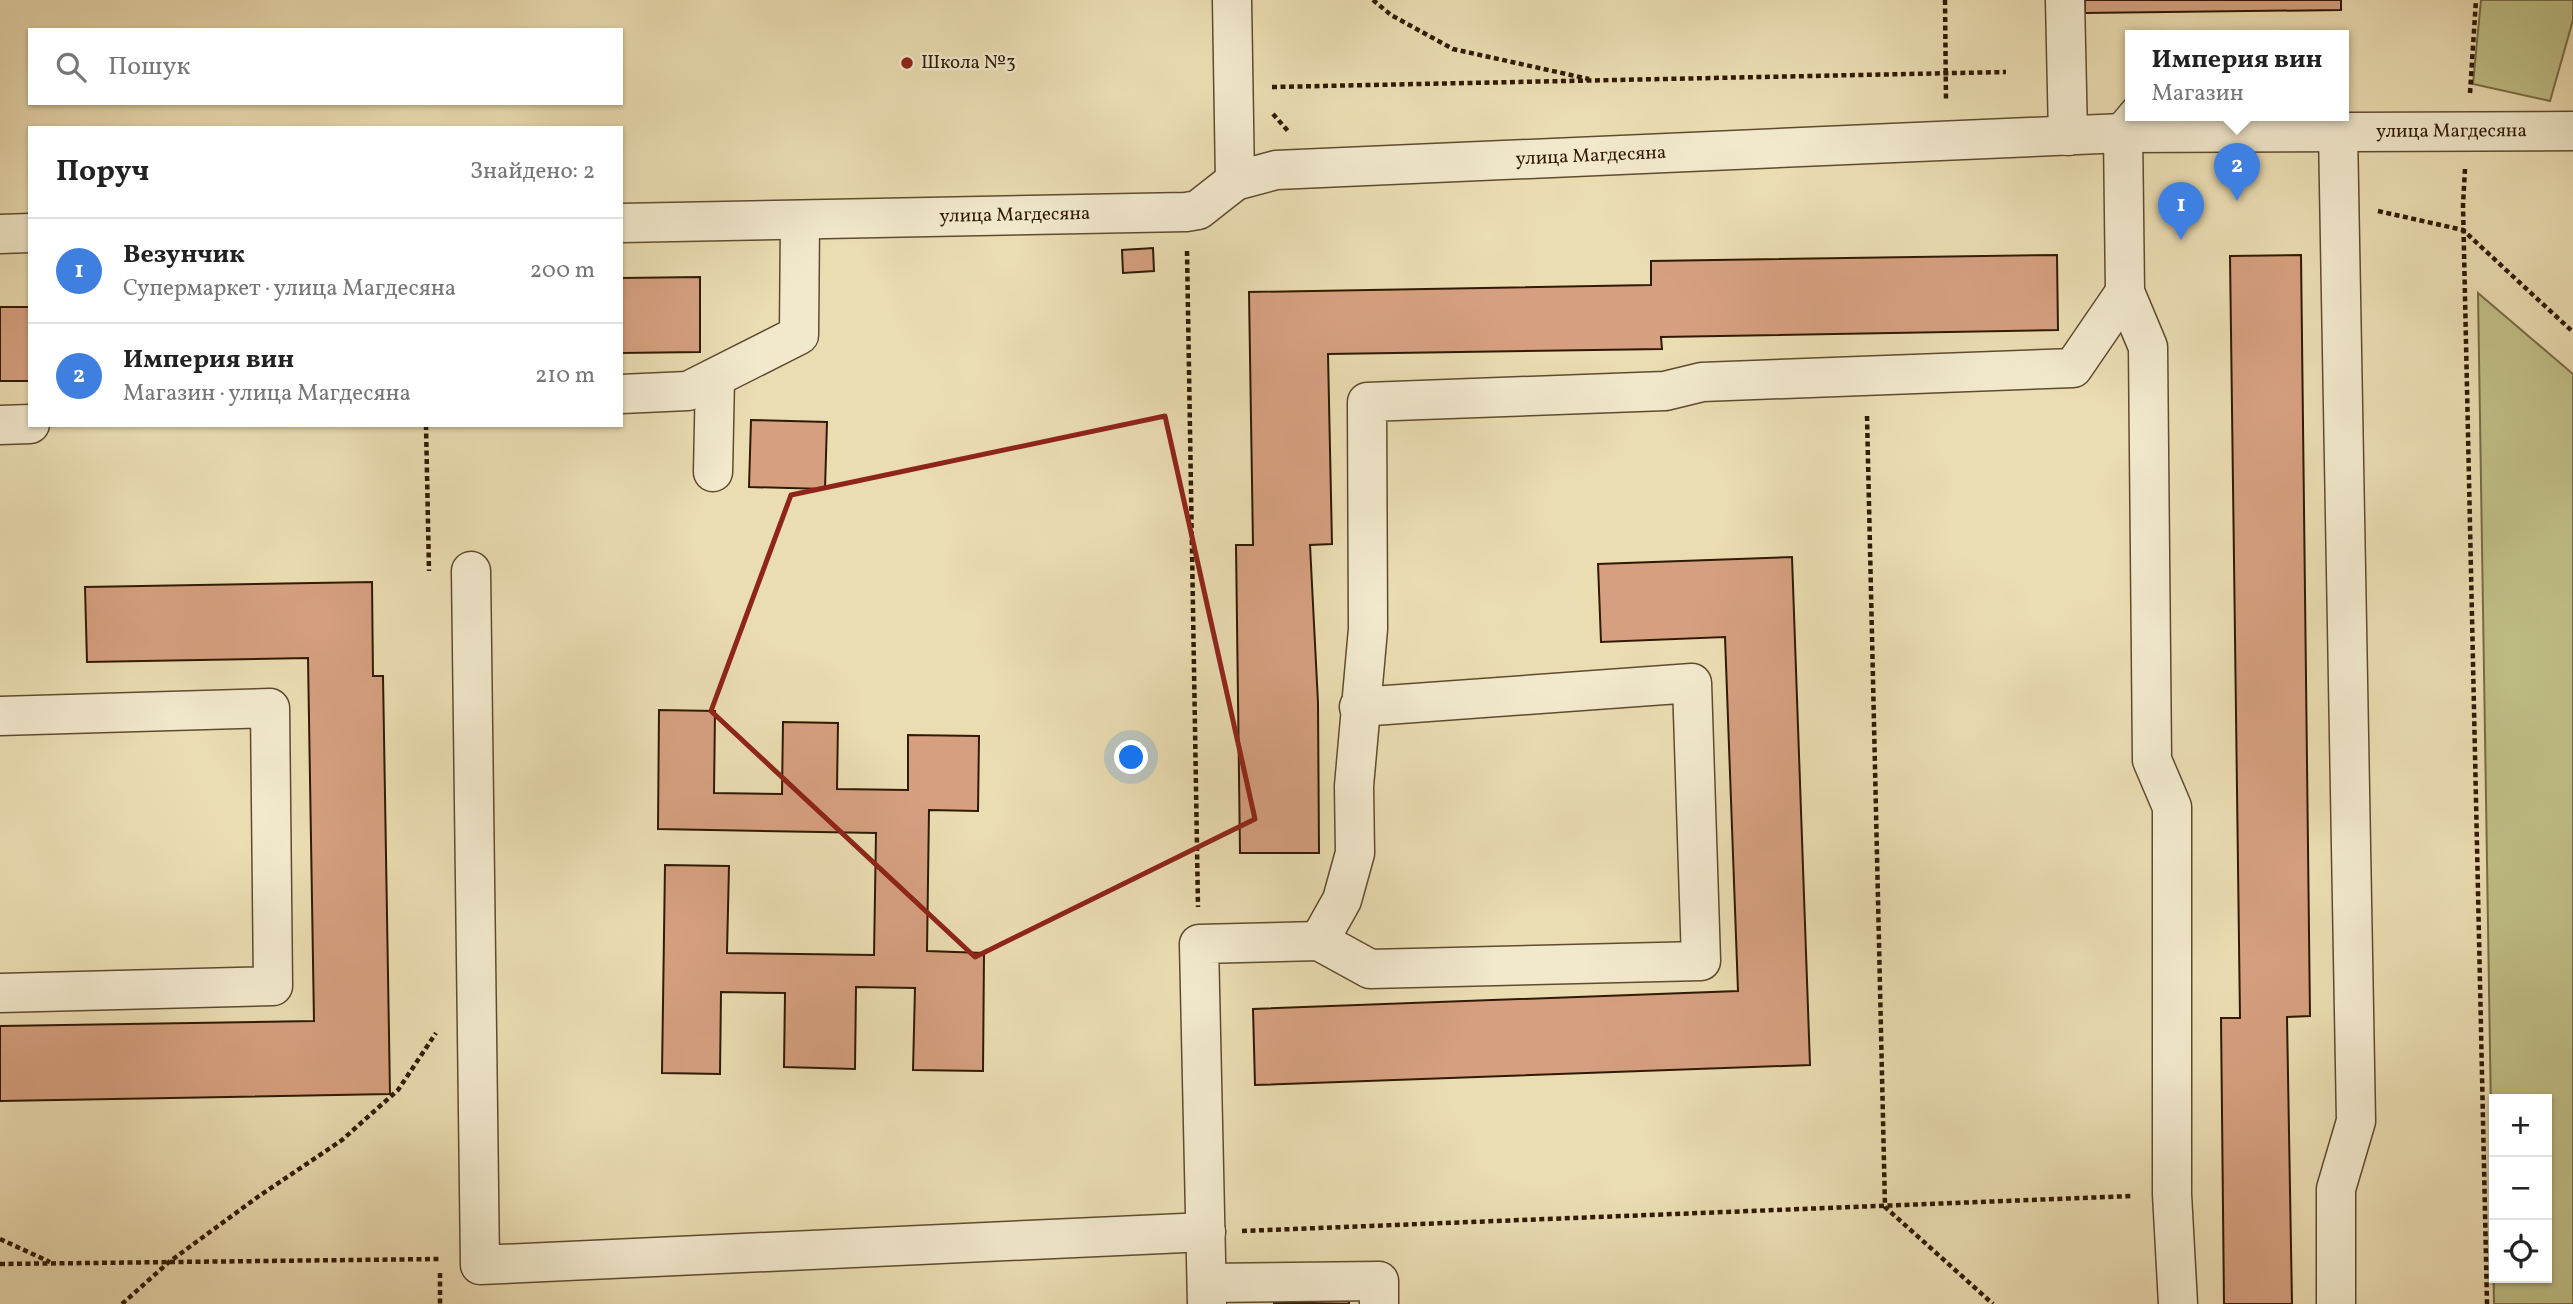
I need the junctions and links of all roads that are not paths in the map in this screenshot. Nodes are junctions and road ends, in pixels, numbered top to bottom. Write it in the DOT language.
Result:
graph roads {
  1 [pos="1232,0"];
  2 [pos="2066,0"];
  3 [pos="2131,124"];
  4 [pos="2338,131"];
  5 [pos="2573,131"];
  6 [pos="2068,136"];
  7 [pos="1234,181"];
  8 [pos="800,220"];
  9 [pos="623,223"];
  10 [pos="28,233"];
  11 [pos="0,234"];
  12 [pos="2126,292"];
  13 [pos="715,377"];
  14 [pos="623,394"];
  15 [pos="28,424"];
  16 [pos="0,425"];
  17 [pos="713,472"];
  18 [pos="471,571"];
  19 [pos="1359,708"];
  20 [pos="0,716"];
  21 [pos="1319,941"];
  22 [pos="0,993"];
  23 [pos="1206,1232"];
  24 [pos="1207,1294"];
  25 [pos="1379,1304"];
  26 [pos="2178,1304"];
  27 [pos="2336,1304"];
  1 -- 7 [label="street"];
  2 -- 6 [label="street"];
  3 -- 4 [label="street, улица Магдесяна"];
  3 -- 6 [label="street, улица Магдесяна"];
  3 -- 12 [label="street"];
  4 -- 5 [label="street, улица Магдесяна"];
  4 -- 27 [label="street"];
  6 -- 7 [label="street, улица Магдесяна"];
  7 -- 8 [label="street, улица Магдесяна"];
  8 -- 9 [label="street, улица Магдесяна"];
  8 -- 13 [label="street"];
  10 -- 11 [label="street"];
  12 -- 19 [label="street"];
  12 -- 26 [label="street"];
  13 -- 14 [label="street"];
  13 -- 17 [label="street"];
  15 -- 16 [label="street"];
  18 -- 23 [label="street"];
  19 -- 21 [label="street"];
  19 -- 21 [label="street"];
  20 -- 22 [label="street"];
  21 -- 23 [label="street"];
  23 -- 24 [label="street"];
  24 -- 25 [label="street"];
}
